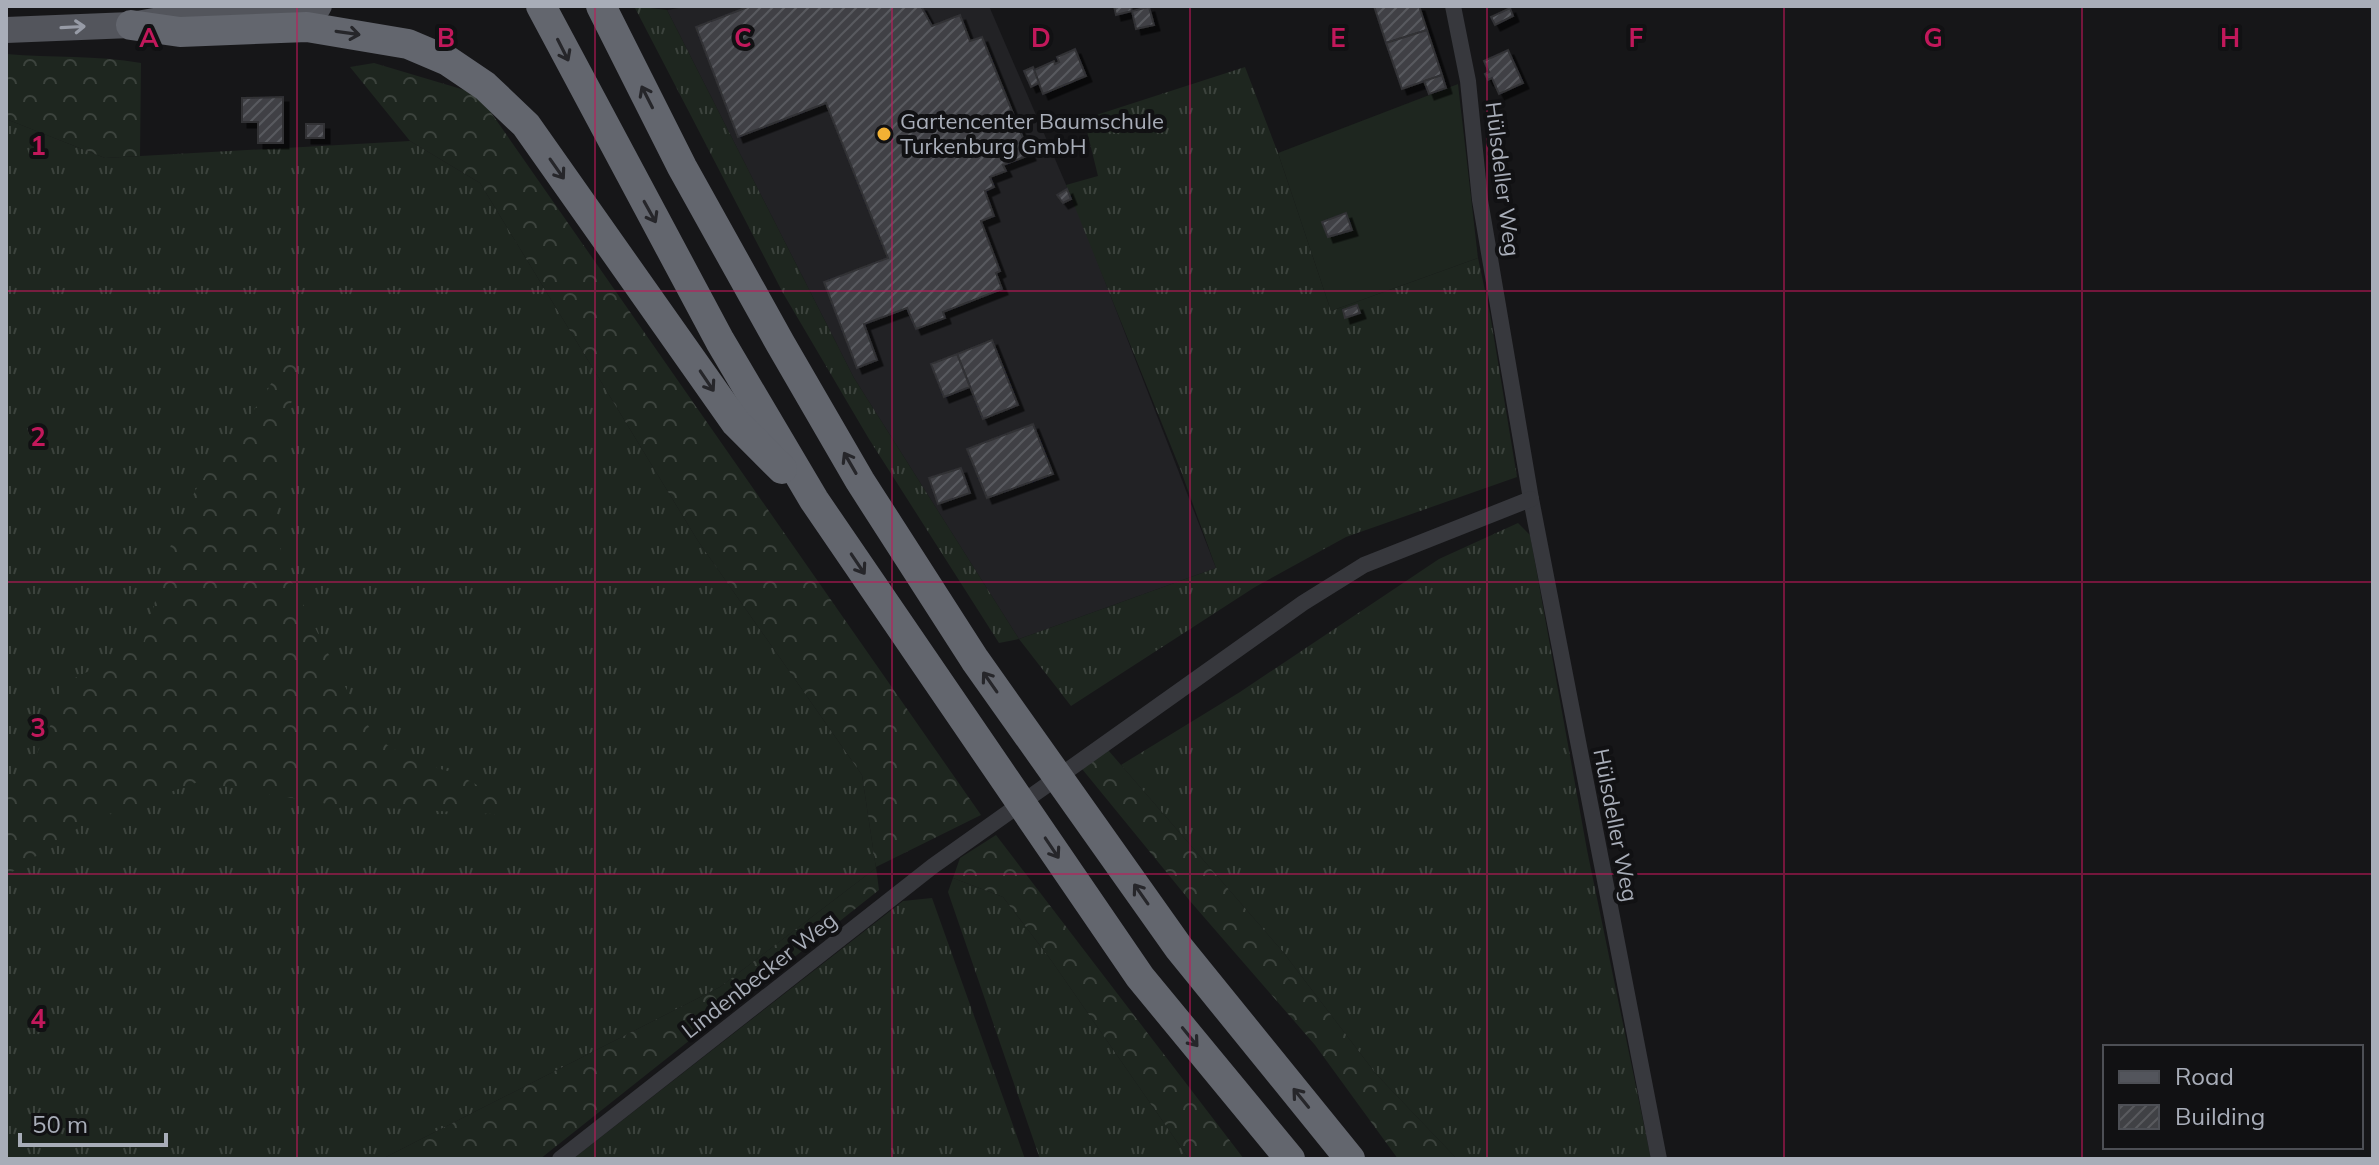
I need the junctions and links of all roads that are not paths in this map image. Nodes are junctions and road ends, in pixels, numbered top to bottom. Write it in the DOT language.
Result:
graph roads {
  1 [pos="319,6"];
  2 [pos="541,6"];
  3 [pos="601,6"];
  4 [pos="1453,6"];
  5 [pos="239,9"];
  6 [pos="131,25"];
  7 [pos="6,30"];
  8 [pos="1531,499"];
  9 [pos="814,500"];
  10 [pos="560,1159"];
  11 [pos="1290,1159"];
  12 [pos="1350,1159"];
  13 [pos="1659,1159"];
  1 -- 5 [label="main road"];
  2 -- 9 [label="highway, one-way"];
  12 -- 3 [label="highway, one-way"];
  4 -- 8 [label="street, Hülsdeller Weg"];
  5 -- 6 [label="main road"];
  7 -- 6 [label="main road, one-way"];
  6 -- 9 [label="highway, one-way"];
  8 -- 10 [label="street, Lindenbecker Weg"];
  8 -- 13 [label="street, Hülsdeller Weg"];
  9 -- 11 [label="highway, one-way"];
}
